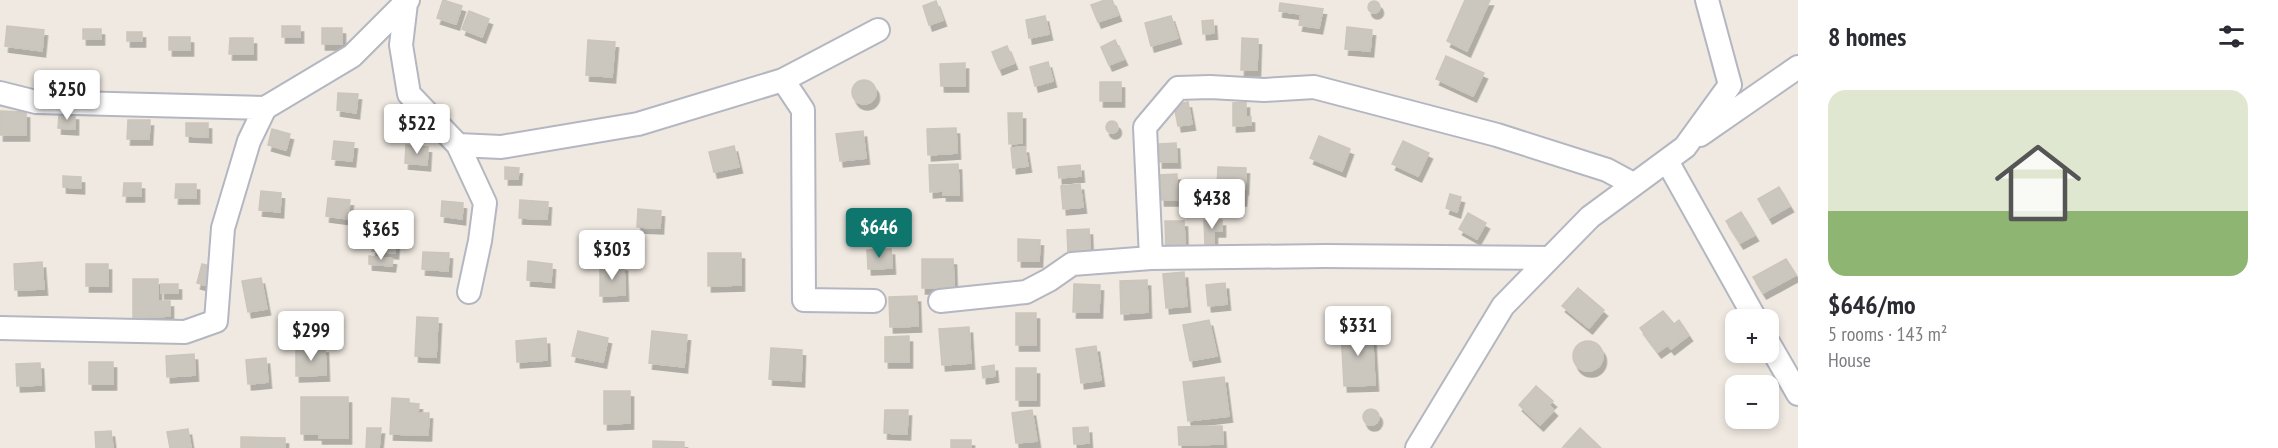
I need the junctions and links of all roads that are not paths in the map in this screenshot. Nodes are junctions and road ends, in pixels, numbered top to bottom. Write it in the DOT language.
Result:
graph roads {
  1 [pos="1707,0"];
  2 [pos="407,2"];
  3 [pos="878,30"];
  4 [pos="1798,68"];
  5 [pos="783,80"];
  6 [pos="0,93"];
  7 [pos="265,108"];
  8 [pos="1687,144"];
  9 [pos="458,145"];
  10 [pos="1666,161"];
  11 [pos="1633,184"];
  12 [pos="1151,258"];
  13 [pos="1549,258"];
  14 [pos="469,292"];
  15 [pos="940,301"];
  16 [pos="874,302"];
  17 [pos="1750,309"];
  18 [pos="0,328"];
  19 [pos="1779,361"];
  20 [pos="1798,394"];
  21 [pos="1417,448"];
  1 -- 8 [label="street"];
  2 -- 7 [label="street"];
  2 -- 9 [label="street"];
  3 -- 5 [label="street"];
  4 -- 8 [label="street"];
  5 -- 9 [label="street"];
  5 -- 16 [label="street"];
  6 -- 7 [label="street"];
  7 -- 18 [label="street"];
  8 -- 10 [label="street"];
  9 -- 14 [label="street"];
  10 -- 11 [label="street"];
  10 -- 17 [label="street"];
  11 -- 12 [label="street"];
  11 -- 13 [label="street"];
  12 -- 13 [label="street"];
  12 -- 15 [label="street"];
  13 -- 21 [label="street"];
  19 -- 20 [label="street"];
}
